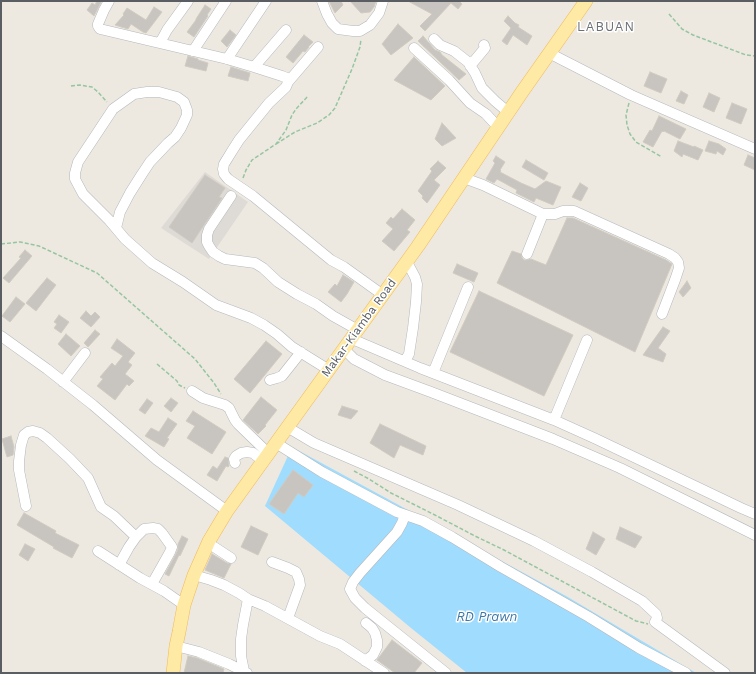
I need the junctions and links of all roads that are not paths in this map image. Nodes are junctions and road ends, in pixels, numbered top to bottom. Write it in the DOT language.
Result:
graph roads {
  1 [pos="109,1"];
  2 [pos="188,1"];
  3 [pos="226,1"];
  4 [pos="266,1"];
  5 [pos="322,1"];
  6 [pos="383,1"];
  7 [pos="586,1"];
  8 [pos="286,30"];
  9 [pos="434,39"];
  10 [pos="160,43"];
  11 [pos="484,45"];
  12 [pos="318,47"];
  13 [pos="414,48"];
  14 [pos="193,51"];
  15 [pos="549,53"];
  16 [pos="226,59"];
  17 [pos="470,66"];
  18 [pos="254,67"];
  19 [pos="288,82"];
  20 [pos="508,112"];
  21 [pos="498,127"];
  22 [pos="755,149"];
  23 [pos="464,178"];
  24 [pos="231,196"];
  25 [pos="543,214"];
  26 [pos="116,228"];
  27 [pos="527,254"];
  28 [pos="407,262"];
  29 [pos="468,287"];
  30 [pos="383,295"];
  31 [pos="662,314"];
  32 [pos="355,334"];
  33 [pos="1,336"];
  34 [pos="587,340"];
  35 [pos="344,349"];
  36 [pos="301,352"];
  37 [pos="85,353"];
  38 [pos="405,361"];
  39 [pos="329,370"];
  40 [pos="433,373"];
  41 [pos="270,380"];
  42 [pos="63,382"];
  43 [pos="192,391"];
  44 [pos="554,420"];
  45 [pos="287,427"];
  46 [pos="269,452"];
  47 [pos="234,463"];
  48 [pos="26,506"];
  49 [pos="227,511"];
  50 [pos="755,514"];
  51 [pos="405,515"];
  52 [pos="755,535"];
  53 [pos="136,537"];
  54 [pos="208,543"];
  55 [pos="98,552"];
  56 [pos="231,558"];
  57 [pos="272,562"];
  58 [pos="120,565"];
  59 [pos="194,575"];
  60 [pos="152,584"];
  61 [pos="248,599"];
  62 [pos="184,605"];
  63 [pos="288,618"];
  64 [pos="366,623"];
  65 [pos="176,646"];
  66 [pos="365,661"];
  67 [pos="245,672"];
  68 [pos="173,673"];
  69 [pos="384,673"];
  70 [pos="446,673"];
  71 [pos="686,673"];
  72 [pos="725,673"];
  1 -- 10 [label="street"];
  2 -- 10 [label="street"];
  3 -- 14 [label="street"];
  4 -- 16 [label="street"];
  5 -- 6 [label="street"];
  7 -- 15 [label="main road, Makar-Kiamba Road"];
  8 -- 18 [label="street"];
  9 -- 17 [label="street"];
  10 -- 14 [label="street"];
  11 -- 17 [label="street"];
  12 -- 19 [label="street"];
  13 -- 21 [label="street"];
  14 -- 16 [label="street"];
  15 -- 20 [label="main road, Makar-Kiamba Road"];
  15 -- 22 [label="street"];
  16 -- 18 [label="street"];
  17 -- 20 [label="street"];
  18 -- 19 [label="street"];
  19 -- 30 [label="street"];
  20 -- 21 [label="main road, Makar-Kiamba Road"];
  21 -- 23 [label="main road, Makar-Kiamba Road"];
  23 -- 25 [label="street"];
  23 -- 28 [label="main road, Makar-Kiamba Road"];
  24 -- 32 [label="street"];
  25 -- 27 [label="street"];
  25 -- 31 [label="street"];
  26 -- 26 [label="street"];
  26 -- 36 [label="street"];
  28 -- 30 [label="main road, Makar-Kiamba Road"];
  28 -- 38 [label="street"];
  29 -- 40 [label="street"];
  30 -- 32 [label="main road, Makar-Kiamba Road"];
  32 -- 35 [label="main road, Makar-Kiamba Road"];
  32 -- 38 [label="street"];
  33 -- 42 [label="street"];
  34 -- 44 [label="street"];
  35 -- 39 [label="main road, Makar-Kiamba Road"];
  35 -- 52 [label="street"];
  36 -- 39 [label="street"];
  36 -- 41 [label="street"];
  37 -- 42 [label="street"];
  38 -- 40 [label="street"];
  39 -- 45 [label="main road, Makar-Kiamba Road"];
  40 -- 44 [label="street"];
  42 -- 49 [label="street"];
  43 -- 46 [label="street"];
  44 -- 50 [label="street"];
  45 -- 46 [label="main road, Makar-Kiamba Road"];
  45 -- 72 [label="street"];
  46 -- 47 [label="street"];
  46 -- 49 [label="main road, Makar-Kiamba Road"];
  46 -- 51 [label="street"];
  48 -- 53 [label="street"];
  49 -- 54 [label="main road, Makar-Kiamba Road"];
  51 -- 70 [label="street"];
  51 -- 71 [label="street"];
  53 -- 58 [label="street"];
  53 -- 60 [label="street"];
  54 -- 56 [label="street"];
  54 -- 59 [label="main road, Makar-Kiamba Road"];
  55 -- 58 [label="street"];
  57 -- 63 [label="street"];
  58 -- 60 [label="street"];
  59 -- 61 [label="street"];
  59 -- 62 [label="main road, Makar-Kiamba Road"];
  60 -- 62 [label="street"];
  61 -- 63 [label="street"];
  61 -- 67 [label="street"];
  62 -- 65 [label="main road, Makar-Kiamba Road"];
  63 -- 66 [label="street"];
  64 -- 66 [label="street"];
  65 -- 67 [label="street"];
  65 -- 68 [label="main road, Makar-Kiamba Road"];
  66 -- 69 [label="street"];
}
